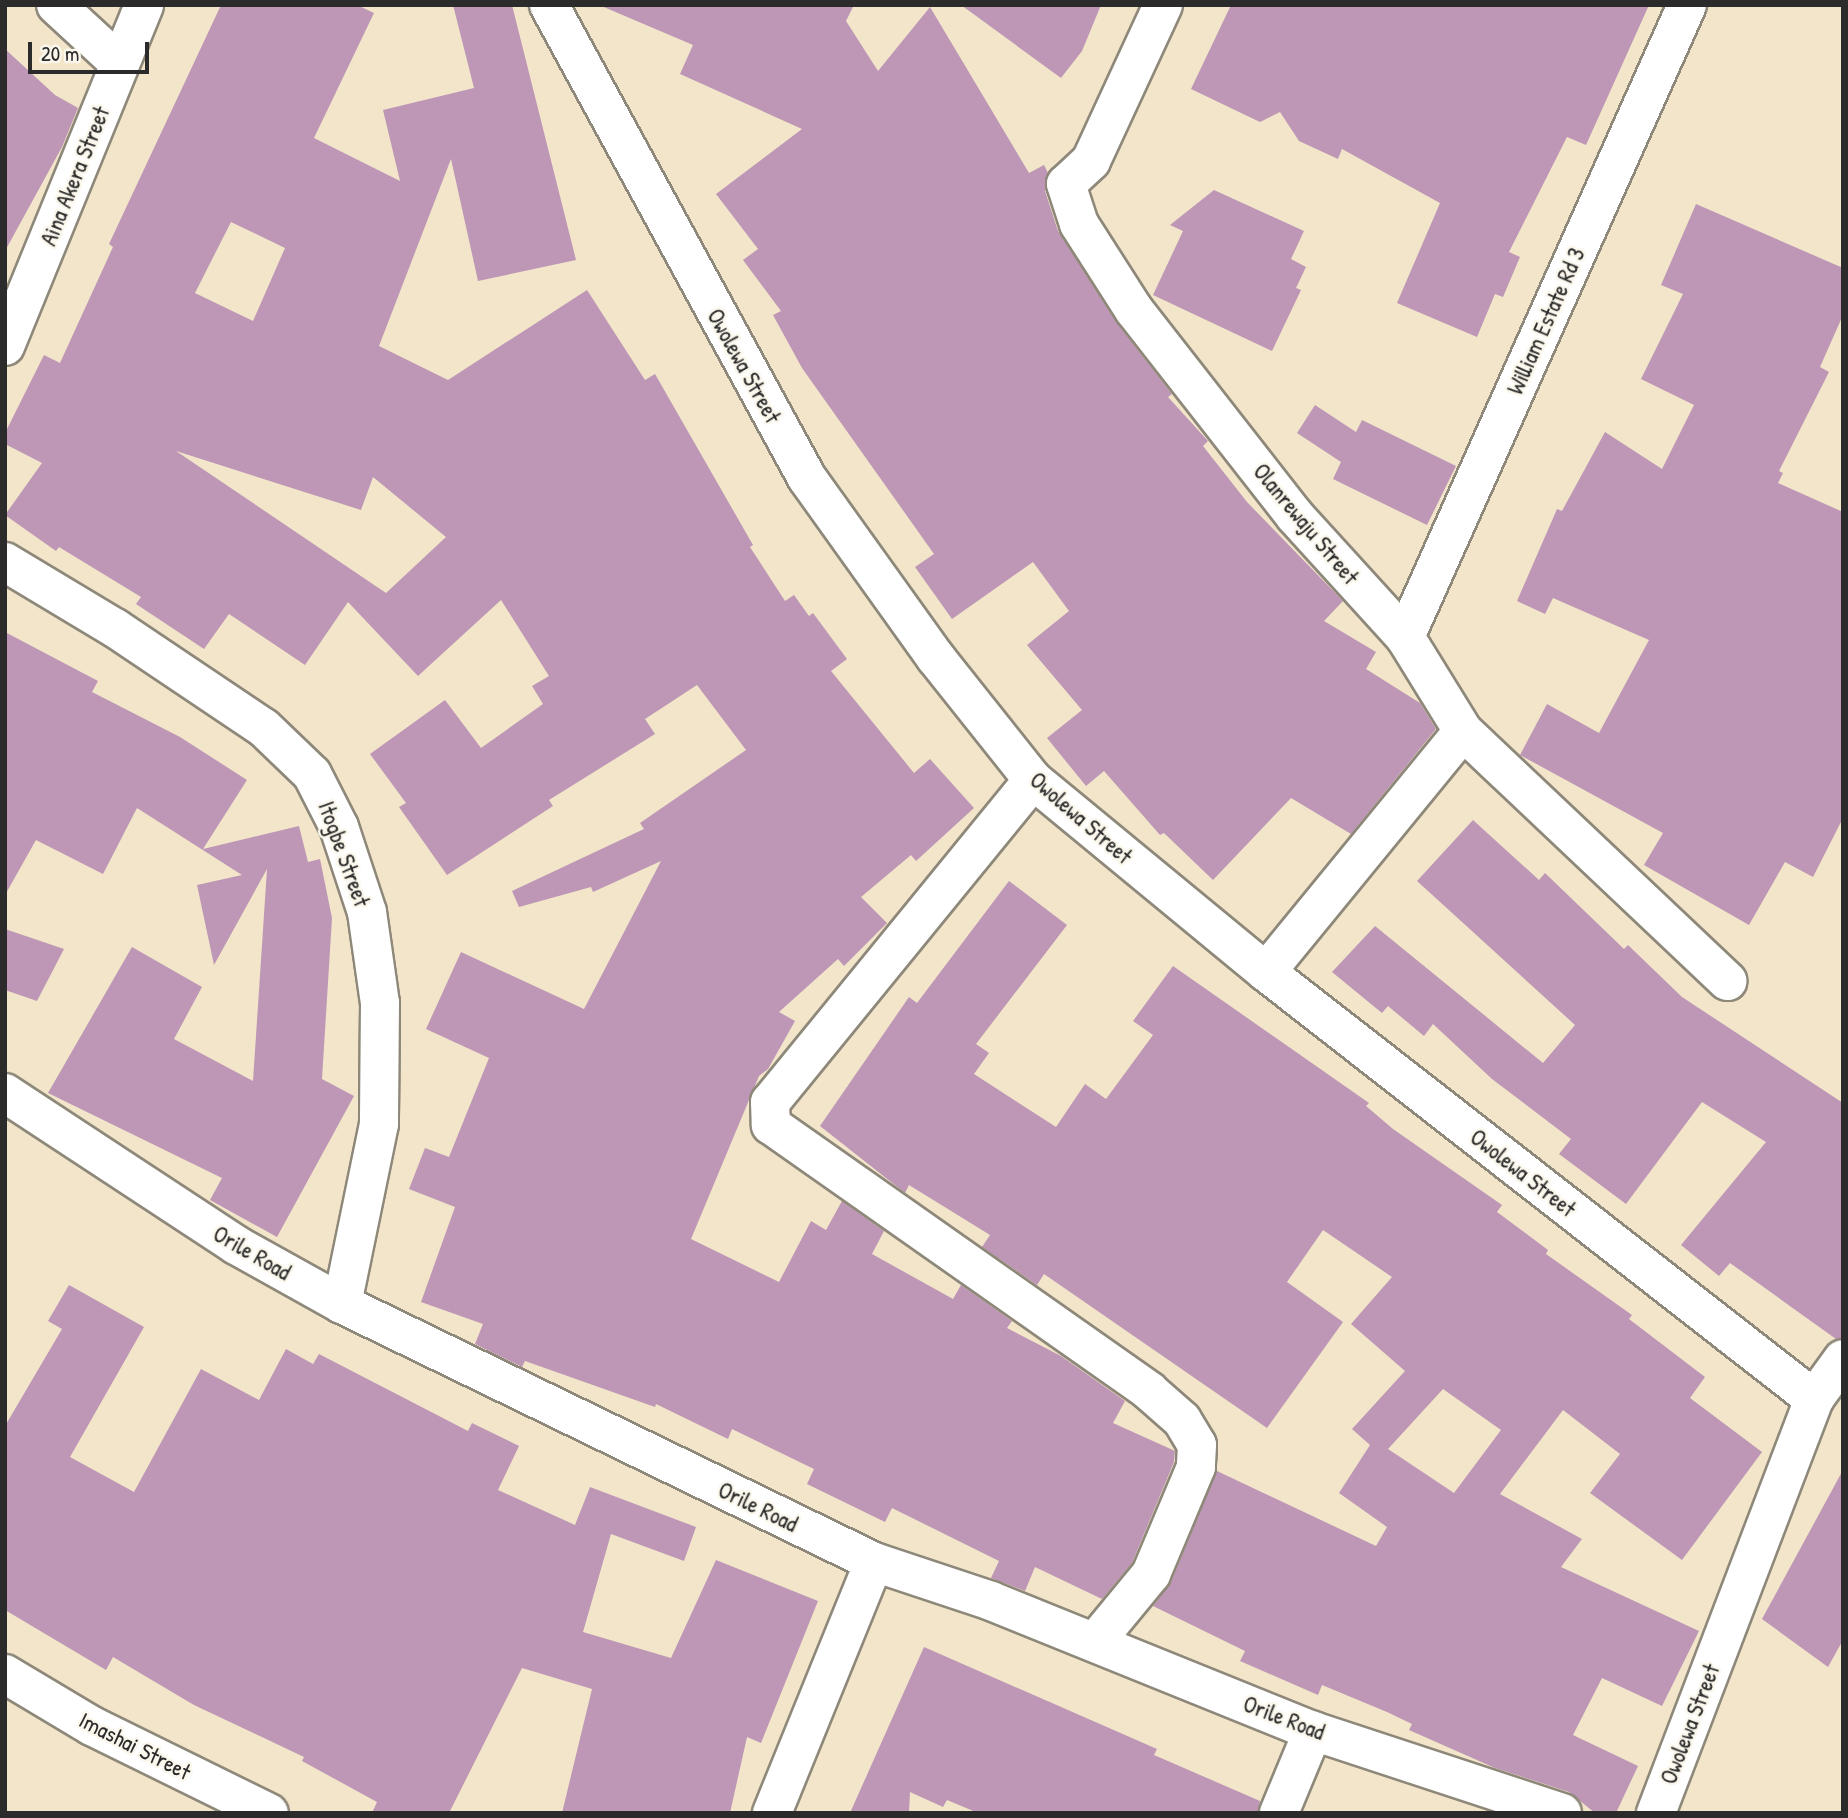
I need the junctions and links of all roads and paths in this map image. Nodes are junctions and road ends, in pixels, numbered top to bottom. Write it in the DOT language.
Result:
graph roads {
  1 [pos="56,5"];
  2 [pos="144,5"];
  3 [pos="549,5"];
  4 [pos="1163,5"];
  5 [pos="1687,5"];
  6 [pos="119,62"];
  7 [pos="5,346"];
  8 [pos="5,562"];
  9 [pos="1405,637"];
  10 [pos="1463,731"];
  11 [pos="1032,780"];
  12 [pos="1266,972"];
  13 [pos="1727,981"];
  14 [pos="5,1093"];
  15 [pos="342,1304"];
  16 [pos="1843,1359"];
  17 [pos="1814,1399"];
  18 [pos="873,1562"];
  19 [pos="1096,1642"];
  20 [pos="5,1674"];
  21 [pos="1313,1731"];
  22 [pos="269,1813"];
  23 [pos="772,1813"];
  24 [pos="1279,1813"];
  25 [pos="1562,1813"];
  26 [pos="1656,1813"];
  1 -- 6 [label="street"];
  2 -- 6 [label="street, Aina Akera Street"];
  3 -- 11 [label="street, Owolewa Street"];
  4 -- 9 [label="street, Olanrewaju Street"];
  5 -- 9 [label="street, William Estate Rd 3"];
  6 -- 7 [label="street, Aina Akera Street"];
  8 -- 15 [label="street, Itogbe Street"];
  9 -- 10 [label="street, Olanrewaju Street"];
  10 -- 12 [label="street"];
  10 -- 13 [label="street, Olanrewaju Street"];
  11 -- 12 [label="street, Owolewa Street"];
  11 -- 19 [label="street"];
  12 -- 17 [label="street, Owolewa Street"];
  14 -- 15 [label="street, Orile Road"];
  15 -- 18 [label="street, Orile Road"];
  16 -- 17 [label="street, Owolewa Street"];
  17 -- 26 [label="street, Owolewa Street"];
  18 -- 19 [label="street, Orile Road"];
  18 -- 23 [label="street"];
  19 -- 21 [label="street, Orile Road"];
  20 -- 22 [label="street, Imashai Street"];
  21 -- 24 [label="street"];
  21 -- 25 [label="street, Orile Road"];
}
